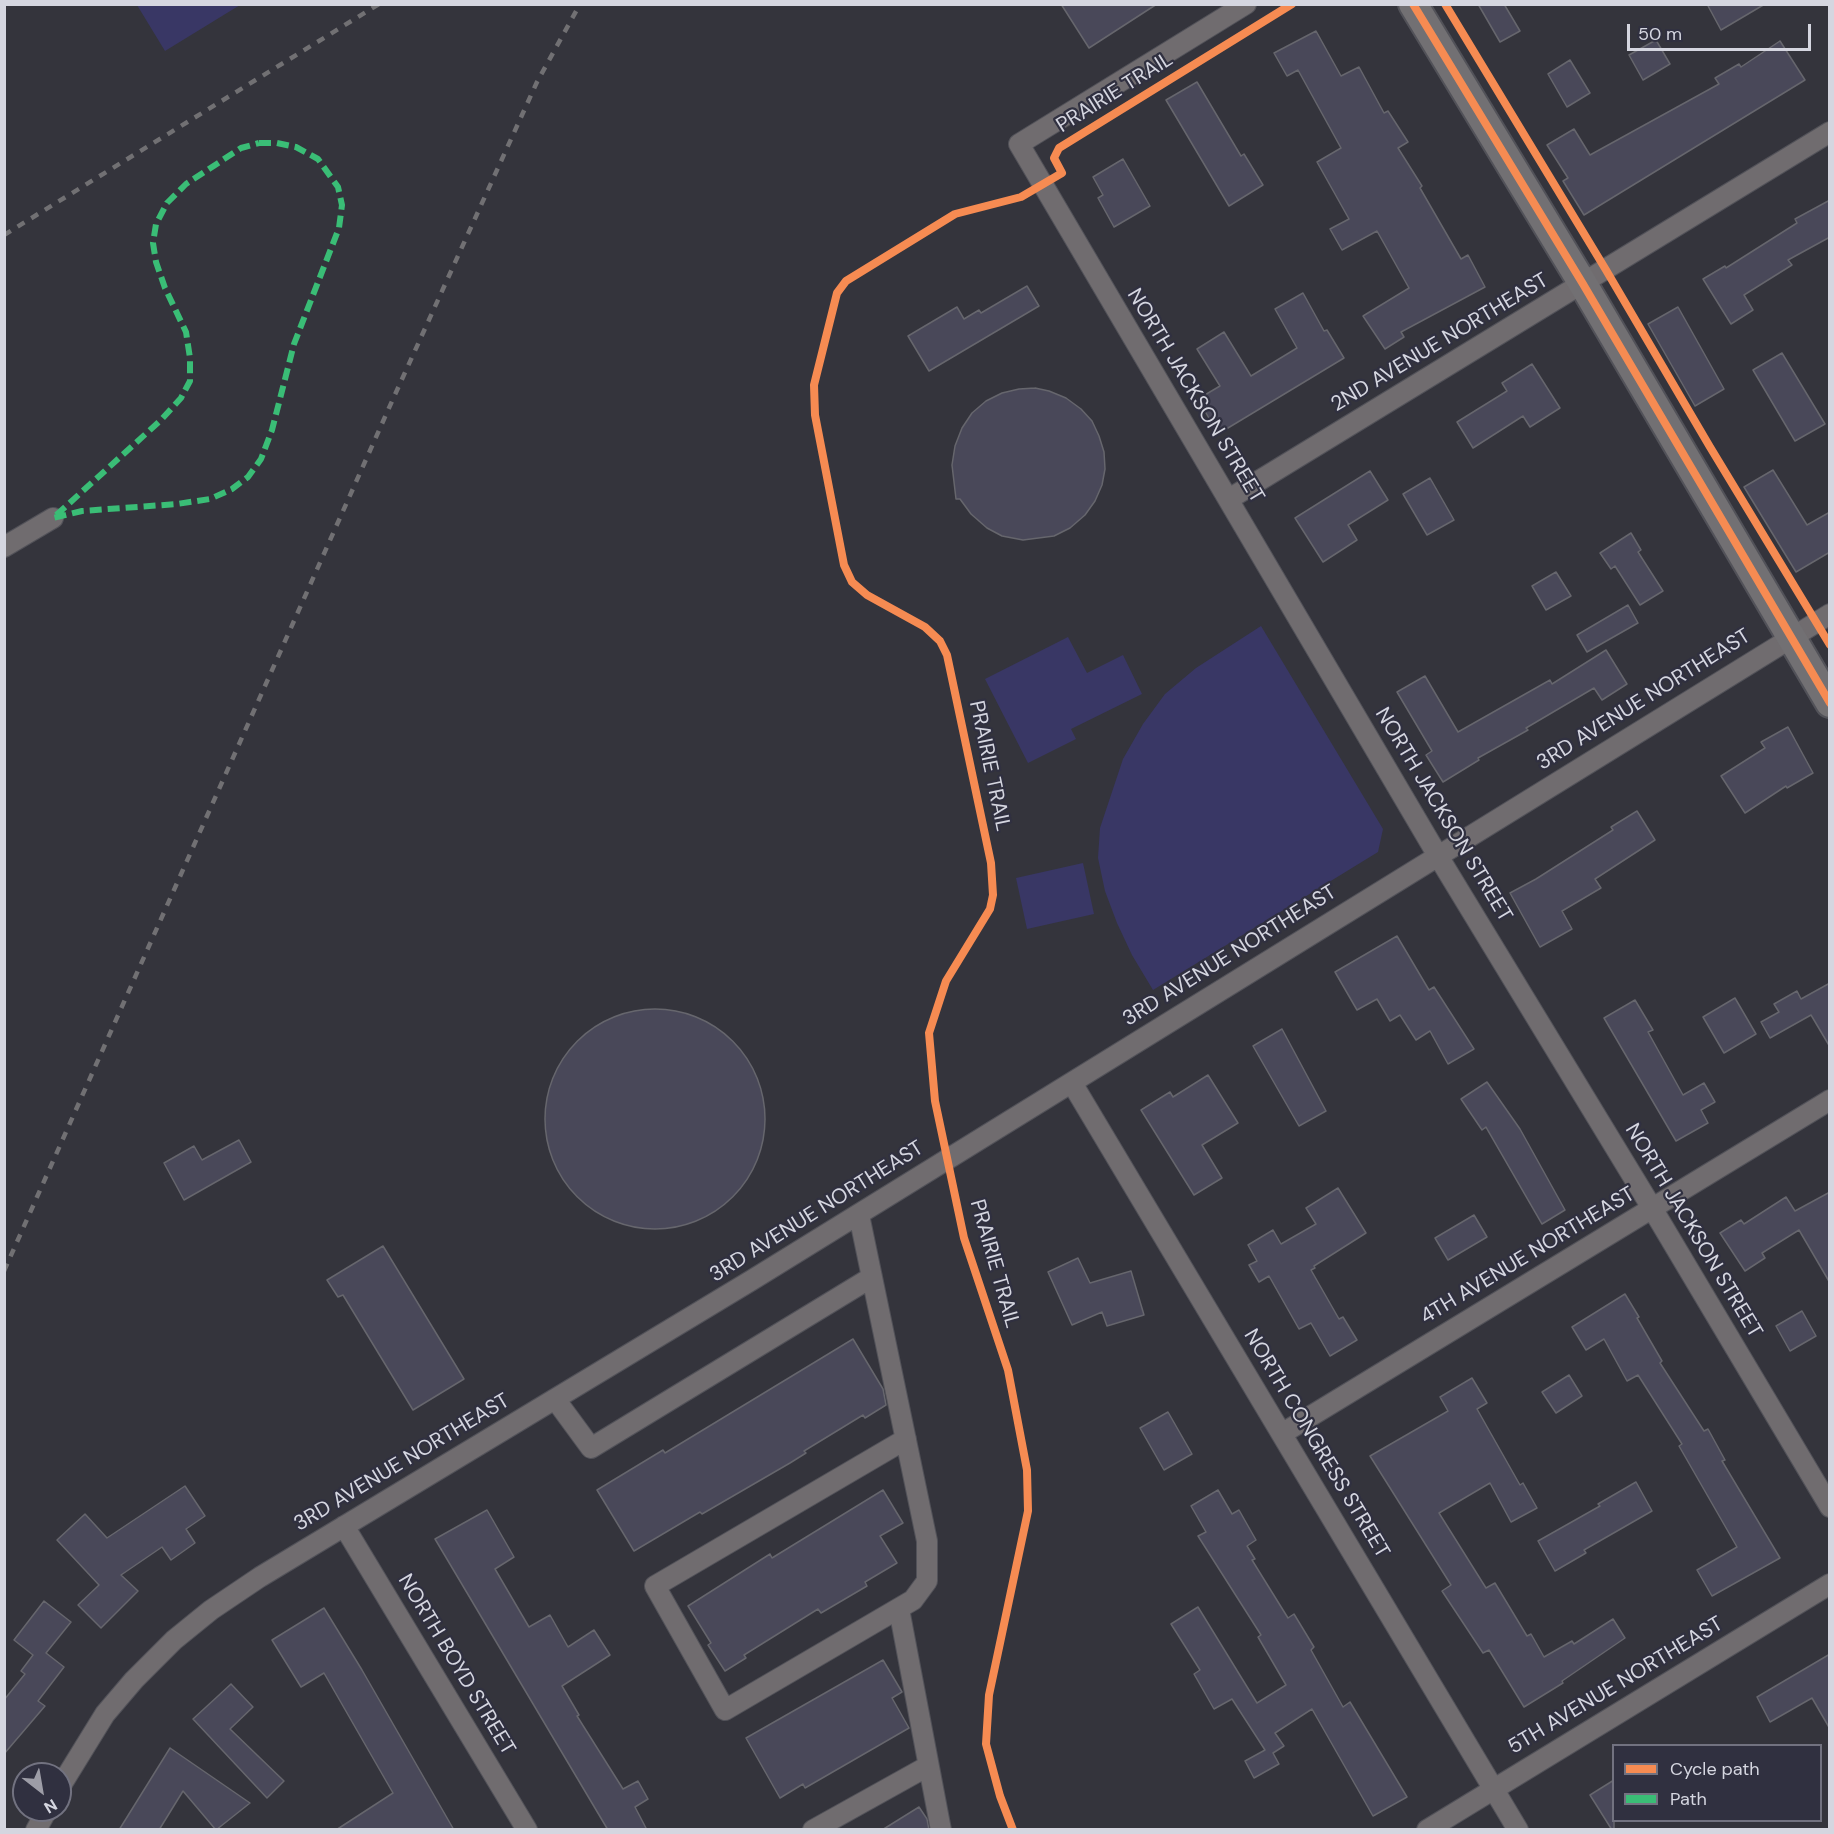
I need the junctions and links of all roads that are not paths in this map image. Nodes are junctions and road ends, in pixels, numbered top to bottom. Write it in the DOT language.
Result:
graph roads {
  1 [pos="1246,4"];
  2 [pos="1413,4"];
  3 [pos="1830,132"];
  4 [pos="1583,284"];
  5 [pos="1229,499"];
  6 [pos="53,518"];
  7 [pos="4,547"];
  8 [pos="1830,614"];
  9 [pos="1790,638"];
  10 [pos="1830,703"];
  11 [pos="1438,856"];
  12 [pos="1072,1083"];
  13 [pos="1830,1100"];
  14 [pos="1652,1208"];
  15 [pos="859,1215"];
  16 [pos="872,1277"];
  17 [pos="555,1399"];
  18 [pos="1283,1434"];
  19 [pos="906,1439"];
  20 [pos="1830,1507"];
  21 [pos="344,1526"];
  22 [pos="1830,1584"];
  23 [pos="899,1609"];
  24 [pos="928,1766"];
  25 [pos="72,1768"];
  26 [pos="1494,1789"];
  27 [pos="527,1830"];
  28 [pos="813,1830"];
  29 [pos="941,1830"];
  30 [pos="1427,1830"];
  31 [pos="1518,1830"];
  1 -- 5 [label="street, NORTH JACKSON STREET"];
  2 -- 4 [label="street"];
  3 -- 4 [label="street, 2ND AVENUE NORTHEAST"];
  4 -- 5 [label="street, 2ND AVENUE NORTHEAST"];
  4 -- 9 [label="street"];
  5 -- 11 [label="street, NORTH JACKSON STREET"];
  6 -- 7 [label="street"];
  8 -- 9 [label="street, 3RD AVENUE NORTHEAST"];
  9 -- 10 [label="street"];
  9 -- 11 [label="street, 3RD AVENUE NORTHEAST"];
  11 -- 12 [label="street, 3RD AVENUE NORTHEAST"];
  11 -- 14 [label="street, NORTH JACKSON STREET"];
  12 -- 15 [label="street, 3RD AVENUE NORTHEAST"];
  12 -- 18 [label="street, NORTH CONGRESS STREET"];
  13 -- 14 [label="street, 4TH AVENUE NORTHEAST"];
  14 -- 18 [label="street, 4TH AVENUE NORTHEAST"];
  14 -- 20 [label="street, NORTH JACKSON STREET"];
  15 -- 16 [label="street"];
  15 -- 17 [label="street, 3RD AVENUE NORTHEAST"];
  16 -- 17 [label="street"];
  16 -- 19 [label="street"];
  17 -- 21 [label="street, 3RD AVENUE NORTHEAST"];
  18 -- 26 [label="street, NORTH CONGRESS STREET"];
  19 -- 23 [label="street"];
  19 -- 23 [label="street"];
  21 -- 25 [label="street, 3RD AVENUE NORTHEAST"];
  21 -- 27 [label="street, NORTH BOYD STREET"];
  22 -- 26 [label="street, 5TH AVENUE NORTHEAST"];
  23 -- 24 [label="street"];
  24 -- 28 [label="street"];
  24 -- 29 [label="street"];
  26 -- 30 [label="street, 5TH AVENUE NORTHEAST"];
  26 -- 31 [label="street, NORTH CONGRESS STREET"];
}
